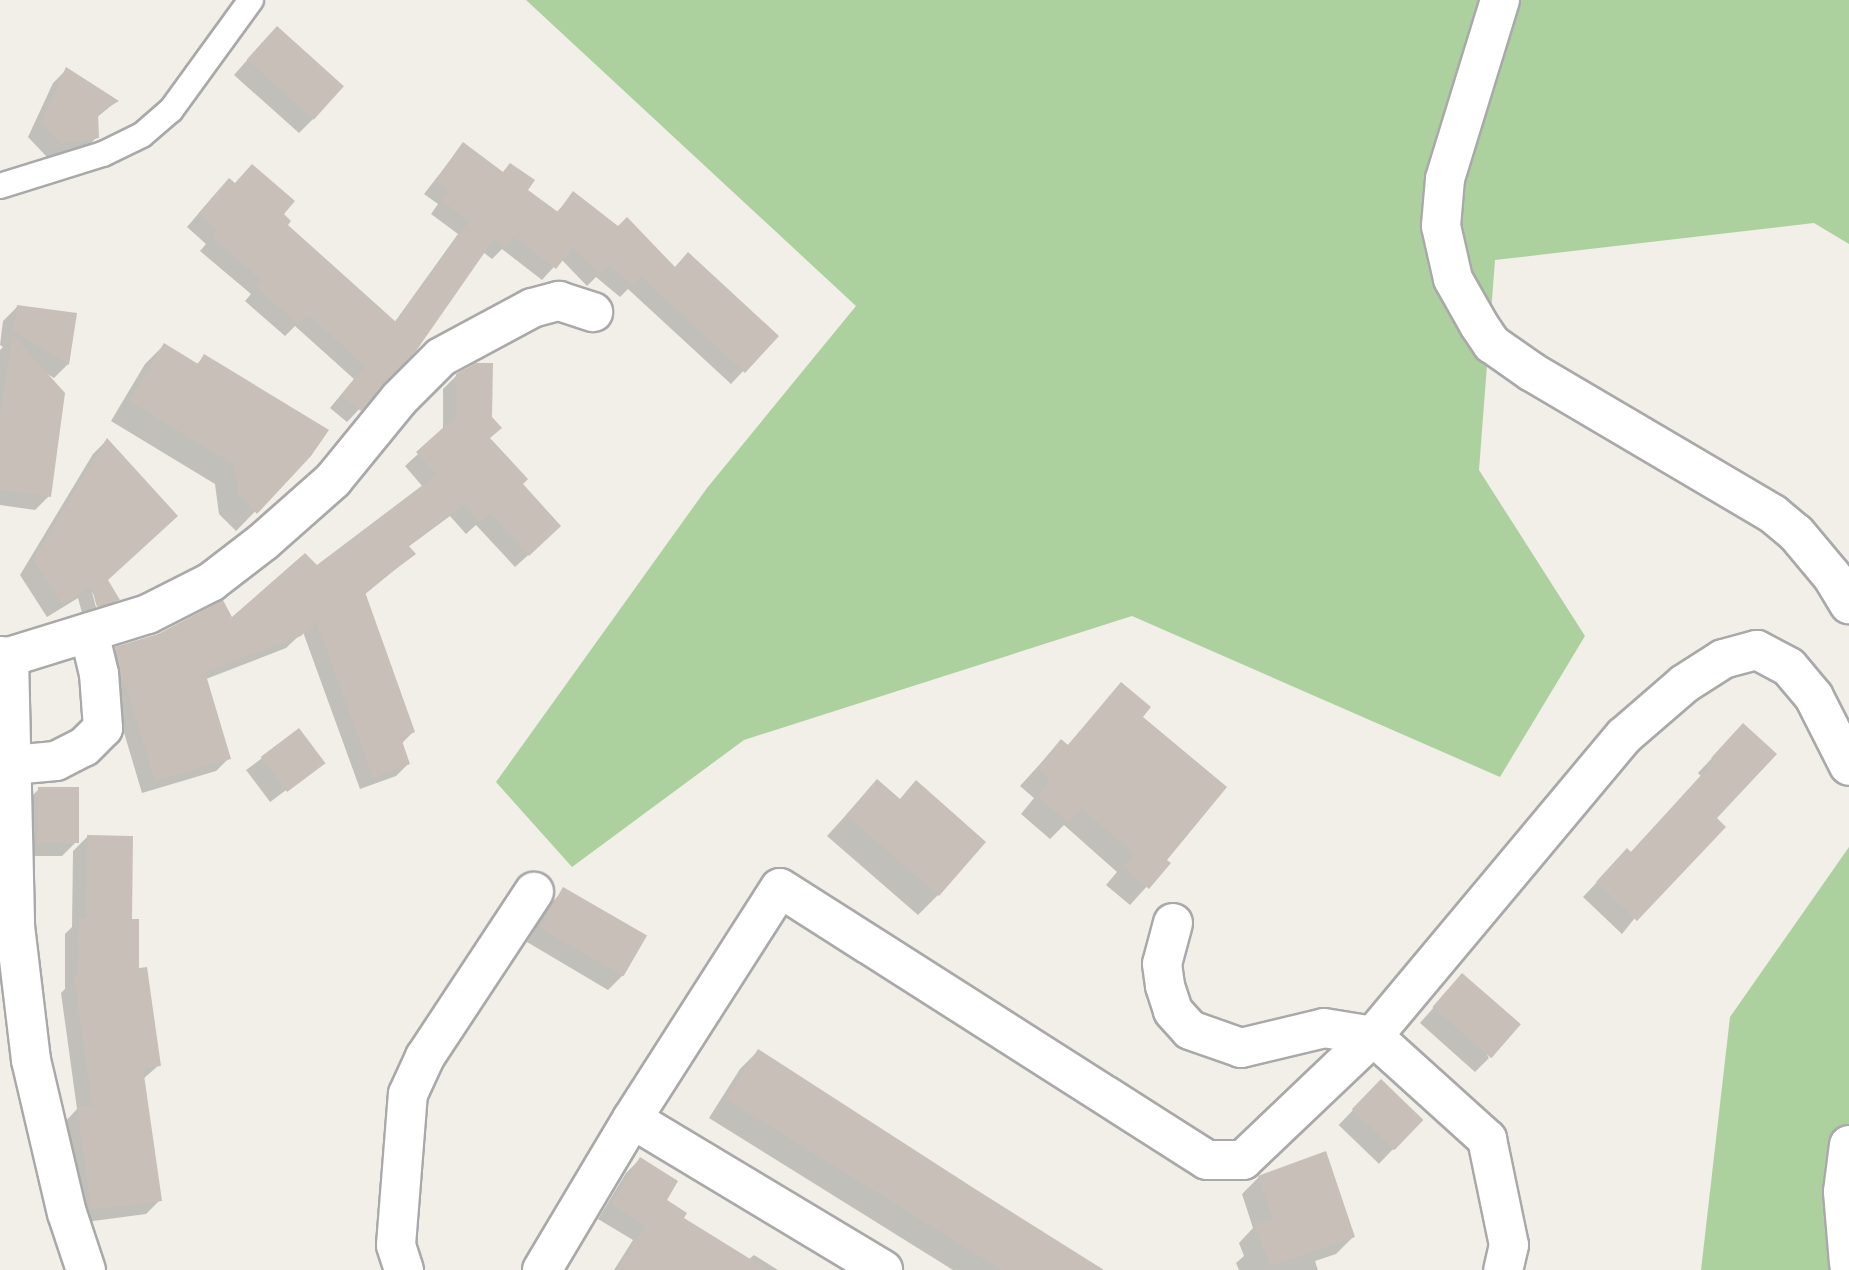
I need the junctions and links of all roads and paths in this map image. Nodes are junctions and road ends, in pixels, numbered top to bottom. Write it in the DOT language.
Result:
graph roads {
  1 [pos="251,0"];
  2 [pos="1500,0"];
  3 [pos="0,186"];
  4 [pos="593,312"];
  5 [pos="1849,604"];
  6 [pos="89,632"];
  7 [pos="4,656"];
  8 [pos="12,765"];
  9 [pos="1849,766"];
  10 [pos="534,892"];
  11 [pos="1173,923"];
  12 [pos="8,926"];
  13 [pos="1373,1036"];
  14 [pos="632,1119"];
  15 [pos="1849,1145"];
  16 [pos="1849,1264"];
  17 [pos="86,1270"];
  18 [pos="404,1270"];
  19 [pos="542,1270"];
  20 [pos="883,1270"];
  21 [pos="1503,1270"];
  1 -- 3 [label="lane"];
  2 -- 5 [label="street"];
  4 -- 6 [label="street"];
  6 -- 7 [label="street"];
  6 -- 8 [label="street"];
  7 -- 8 [label="street"];
  8 -- 12 [label="street"];
  9 -- 13 [label="street"];
  10 -- 18 [label="street"];
  11 -- 13 [label="street"];
  12 -- 17 [label="street"];
  13 -- 14 [label="street"];
  13 -- 21 [label="street"];
  14 -- 19 [label="street"];
  14 -- 20 [label="street"];
  15 -- 16 [label="street"];
}
